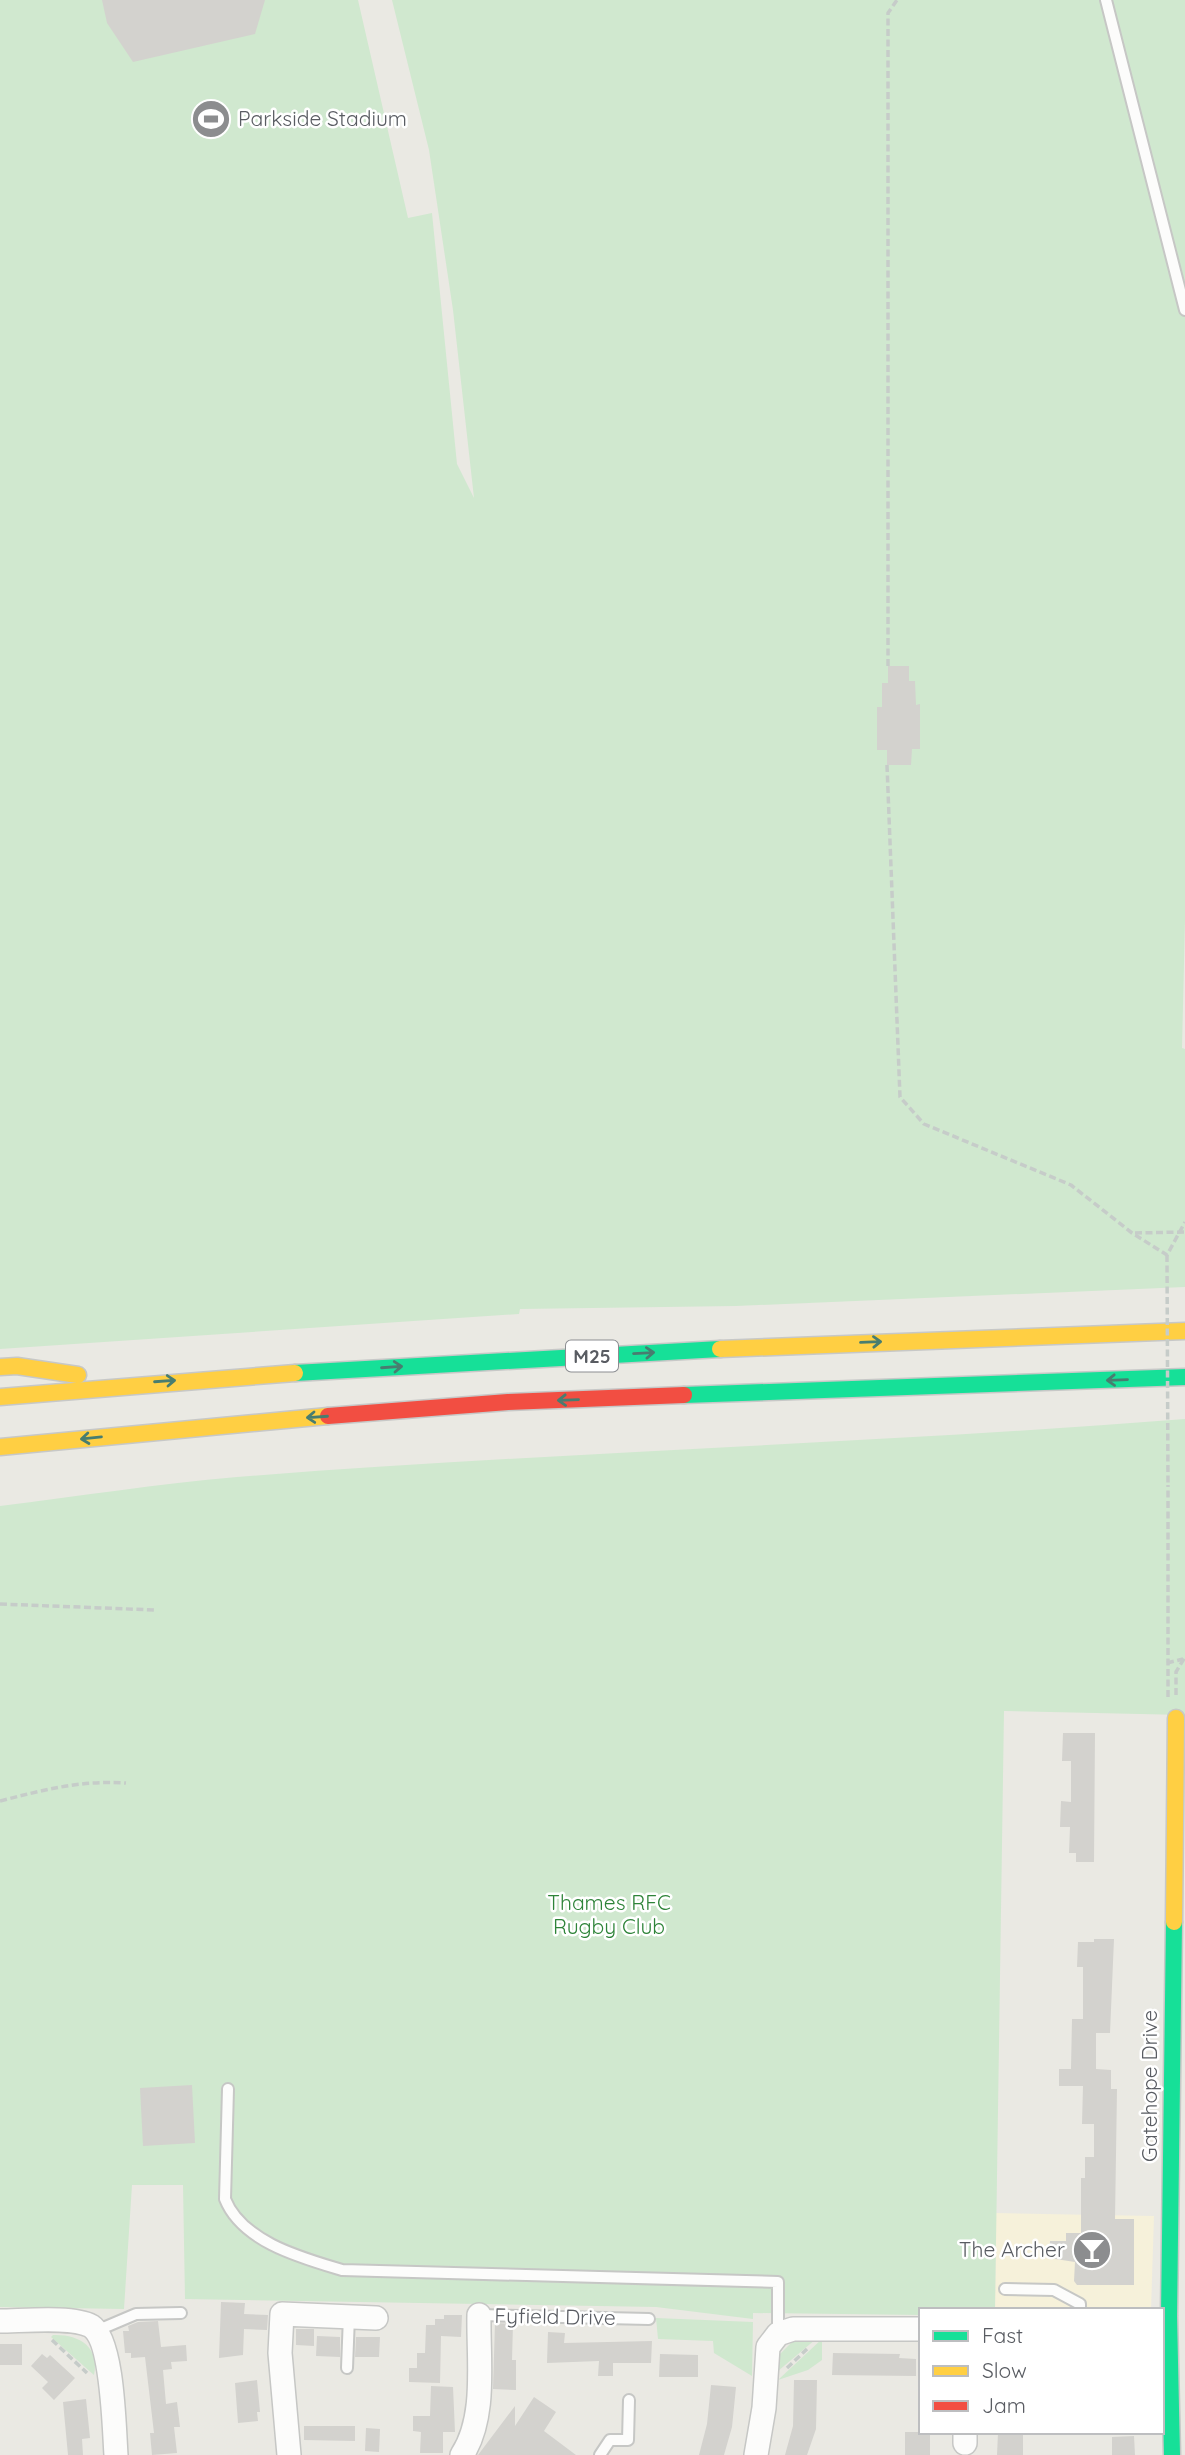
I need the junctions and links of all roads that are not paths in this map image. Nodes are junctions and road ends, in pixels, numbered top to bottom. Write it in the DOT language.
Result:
graph roads {
  1 [pos="1106,0"];
  2 [pos="1185,310"];
  3 [pos="1185,1331"];
  4 [pos="0,1367"];
  5 [pos="1185,1377"];
  6 [pos="130,1383"];
  7 [pos="857,1389"];
  8 [pos="0,1397"];
  9 [pos="607,1415"];
  10 [pos="0,1447"];
  11 [pos="1172,1713"];
  12 [pos="1178,1977"];
  13 [pos="228,2089"];
  14 [pos="1005,2289"];
  15 [pos="1080,2308"];
  16 [pos="180,2313"];
  17 [pos="479,2315"];
  18 [pos="349,2316"];
  19 [pos="376,2318"];
  20 [pos="649,2319"];
  21 [pos="0,2321"];
  22 [pos="919,2329"];
  23 [pos="1172,2330"];
  24 [pos="96,2331"];
  25 [pos="778,2334"];
  26 [pos="347,2368"];
  27 [pos="629,2400"];
  28 [pos="116,2455"];
  29 [pos="289,2455"];
  30 [pos="463,2455"];
  31 [pos="600,2455"];
  32 [pos="756,2455"];
  33 [pos="1172,2455"];
  1 -- 2 [label="lane"];
  6 -- 3 [label="main road, M25, one-way"];
  4 -- 6 [label="main road, M25"];
  5 -- 7 [label="main road, M25, one-way"];
  6 -- 8 [label="main road, M25"];
  7 -- 9 [label="main road, M25"];
  7 -- 10 [label="main road, M25, one-way"];
  11 -- 12 [label="main road, Gatehope Drive"];
  12 -- 23 [label="main road, Gatehope Drive"];
  13 -- 25 [label="lane"];
  14 -- 15 [label="lane"];
  16 -- 24 [label="lane"];
  17 -- 20 [label="lane, Fyfield Drive"];
  17 -- 30 [label="street, Fyfield Drive"];
  18 -- 19 [label="street"];
  18 -- 26 [label="lane"];
  18 -- 29 [label="street"];
  21 -- 24 [label="street"];
  22 -- 25 [label="street"];
  23 -- 33 [label="main road, Gatehope Drive"];
  24 -- 28 [label="street"];
  25 -- 32 [label="street"];
  27 -- 31 [label="lane"];
}
